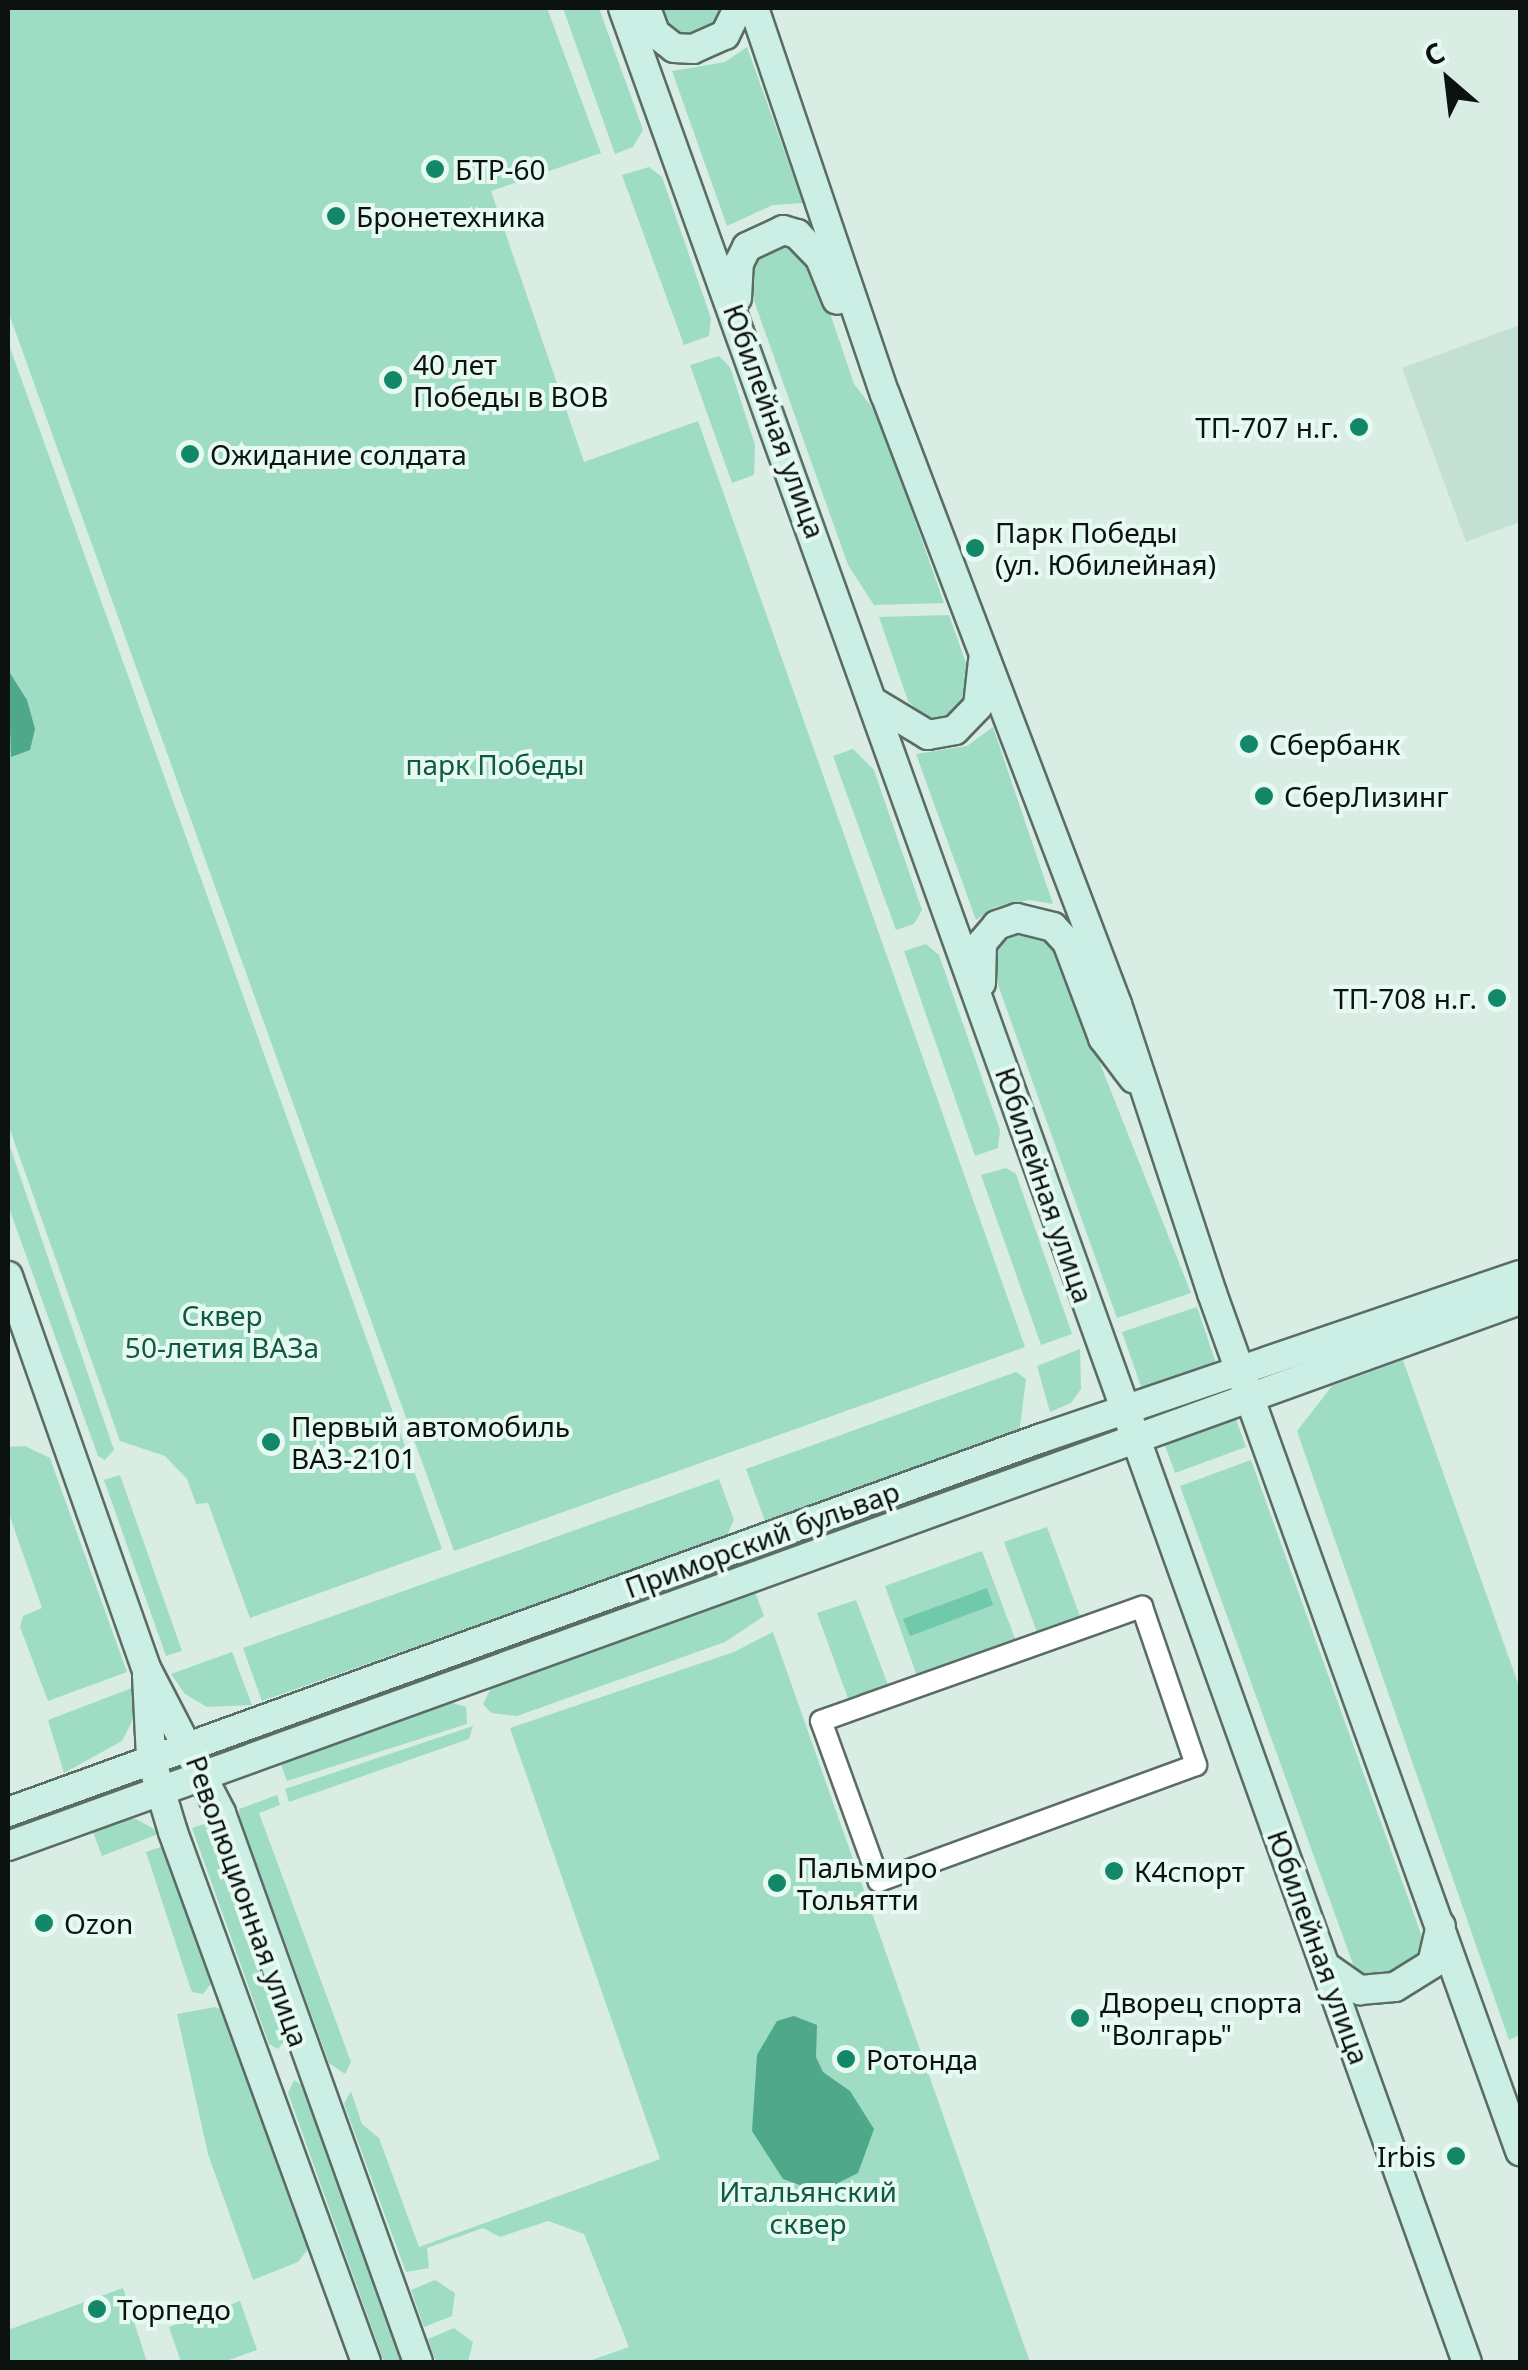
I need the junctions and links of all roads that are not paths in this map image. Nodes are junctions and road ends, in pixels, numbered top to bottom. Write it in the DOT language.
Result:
graph roads {
  1 [pos="623,8"];
  2 [pos="646,8"];
  3 [pos="738,8"];
  4 [pos="754,8"];
  5 [pos="736,310"];
  6 [pos="885,394"];
  7 [pos="983,648"];
  8 [pos="876,703"];
  9 [pos="983,1008"];
  10 [pos="1151,1100"];
  11 [pos="1520,1275"];
  12 [pos="8,1276"];
  13 [pos="1520,1300"];
  14 [pos="1245,1385"];
  15 [pos="1124,1412"];
  16 [pos="1134,1439"];
  17 [pos="147,1670"];
  18 [pos="191,1745"];
  19 [pos="151,1759"];
  20 [pos="204,1774"];
  21 [pos="160,1790"];
  22 [pos="8,1812"];
  23 [pos="857,1819"];
  24 [pos="8,1846"];
  25 [pos="1440,1926"];
  26 [pos="1328,1968"];
  27 [pos="306,2056"];
  28 [pos="259,2072"];
  29 [pos="1520,2151"];
  30 [pos="366,2362"];
  31 [pos="418,2362"];
  32 [pos="1467,2362"];
  1 -- 5 [label="main road, Юбилейная улица"];
  2 -- 3 [label="main road"];
  4 -- 6 [label="main road"];
  5 -- 6 [label="main road"];
  5 -- 8 [label="main road, Юбилейная улица"];
  6 -- 7 [label="main road"];
  7 -- 8 [label="main road"];
  7 -- 10 [label="main road"];
  8 -- 9 [label="main road, Юбилейная улица"];
  9 -- 10 [label="main road"];
  9 -- 15 [label="main road, Юбилейная улица"];
  10 -- 14 [label="main road"];
  11 -- 14 [label="main road, Приморский бульвар"];
  12 -- 17 [label="main road, Революционная улица"];
  13 -- 14 [label="main road"];
  14 -- 15 [label="main road, Приморский бульвар"];
  14 -- 16 [label="main road"];
  14 -- 25 [label="main road"];
  15 -- 16 [label="main road, Юбилейная улица"];
  15 -- 18 [label="main road, Приморский бульвар"];
  16 -- 20 [label="main road"];
  16 -- 26 [label="main road, Юбилейная улица"];
  17 -- 18 [label="main road, Революционная улица"];
  17 -- 19 [label="main road, Революционная улица"];
  18 -- 19 [label="main road, Приморский бульвар"];
  18 -- 20 [label="main road, Революционная улица"];
  19 -- 21 [label="main road, Революционная улица"];
  19 -- 22 [label="main road, Приморский бульвар"];
  20 -- 21 [label="main road"];
  20 -- 27 [label="main road, Революционная улица"];
  21 -- 24 [label="main road"];
  21 -- 28 [label="main road, Революционная улица"];
  23 -- 23 [label="street"];
  25 -- 26 [label="main road"];
  25 -- 29 [label="main road"];
  26 -- 32 [label="main road, Юбилейная улица"];
  27 -- 28 [label="main road"];
  27 -- 31 [label="main road, Революционная улица"];
  28 -- 30 [label="main road, Революционная улица"];
}
